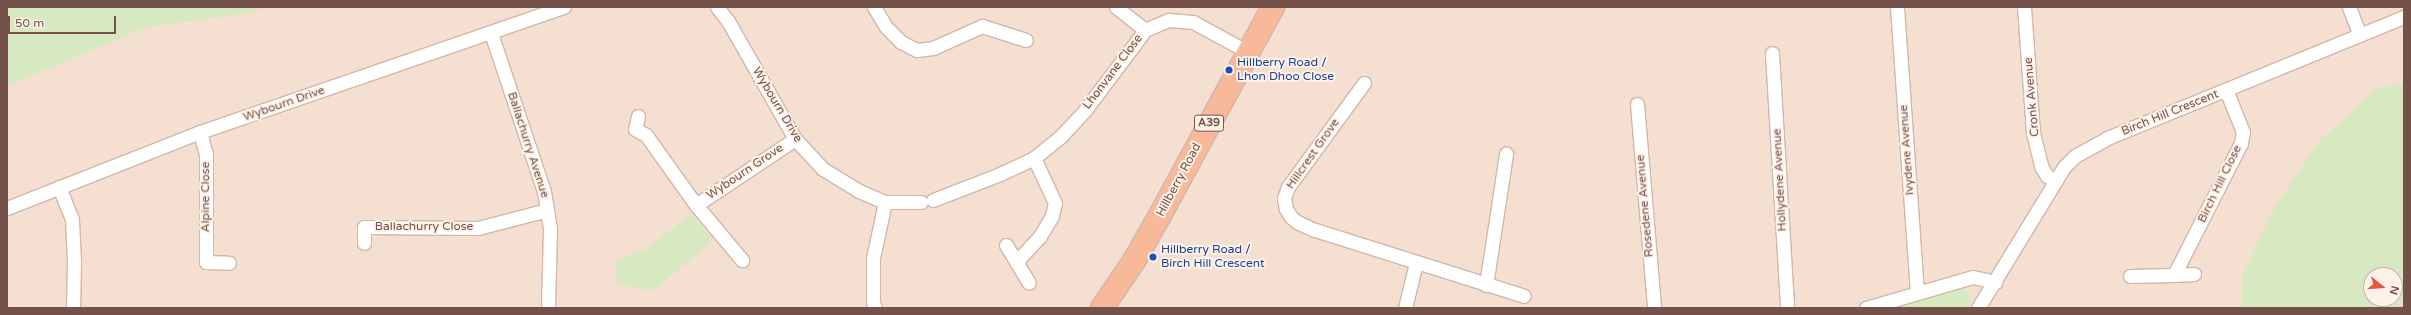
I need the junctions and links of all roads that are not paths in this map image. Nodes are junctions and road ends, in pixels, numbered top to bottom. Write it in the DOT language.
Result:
graph roads {
  1 [pos="564,7"];
  2 [pos="717,7"];
  3 [pos="874,7"];
  4 [pos="1116,7"];
  5 [pos="1273,7"];
  6 [pos="1897,7"];
  7 [pos="2024,7"];
  8 [pos="2349,7"];
  9 [pos="2404,17"];
  10 [pos="1145,30"];
  11 [pos="491,32"];
  12 [pos="2360,35"];
  13 [pos="1026,40"];
  14 [pos="1248,52"];
  15 [pos="1772,53"];
  16 [pos="1364,83"];
  17 [pos="2226,90"];
  18 [pos="1637,104"];
  19 [pos="638,116"];
  20 [pos="200,132"];
  21 [pos="795,139"];
  22 [pos="1506,154"];
  23 [pos="1034,158"];
  24 [pos="2056,180"];
  25 [pos="59,187"];
  26 [pos="927,201"];
  27 [pos="885,202"];
  28 [pos="696,205"];
  29 [pos="7,208"];
  30 [pos="547,210"];
  31 [pos="364,243"];
  32 [pos="1006,245"];
  33 [pos="742,260"];
  34 [pos="1016,262"];
  35 [pos="229,263"];
  36 [pos="1416,263"];
  37 [pos="2194,274"];
  38 [pos="2174,275"];
  39 [pos="2130,276"];
  40 [pos="1995,282"];
  41 [pos="1029,283"];
  42 [pos="1486,285"];
  43 [pos="1917,292"];
  44 [pos="1524,296"];
  45 [pos="1105,307"];
  46 [pos="73,308"];
  47 [pos="548,308"];
  48 [pos="875,308"];
  49 [pos="1405,308"];
  50 [pos="1654,308"];
  51 [pos="1787,308"];
  52 [pos="1866,308"];
  53 [pos="1978,308"];
  1 -- 11 [label="street, Wybourn Drive"];
  2 -- 21 [label="street, Wybourn Drive"];
  3 -- 13 [label="street"];
  4 -- 10 [label="street"];
  5 -- 14 [label="highway, Hillberry Road / A39"];
  6 -- 43 [label="street, Ivydene Avenue"];
  7 -- 24 [label="street, Cronk Avenue"];
  8 -- 12 [label="street"];
  9 -- 12 [label="street, Birch Hill Crescent"];
  10 -- 14 [label="street, Lhonvane Close"];
  10 -- 23 [label="street, Lhonvane Close"];
  11 -- 20 [label="street, Wybourn Drive"];
  11 -- 30 [label="street, Ballachurry Avenue"];
  12 -- 17 [label="street, Birch Hill Crescent"];
  14 -- 45 [label="highway, Hillberry Road / A39"];
  15 -- 51 [label="street, Hollydene Avenue"];
  16 -- 36 [label="street, Hillcrest Grove"];
  17 -- 24 [label="street, Birch Hill Crescent"];
  17 -- 38 [label="street, Birch Hill Close"];
  18 -- 50 [label="street, Rosedene Avenue"];
  19 -- 28 [label="street, Wybourn Grove"];
  20 -- 25 [label="street, Wybourn Drive"];
  20 -- 35 [label="street, Alpine Close"];
  21 -- 27 [label="street, Wybourn Drive"];
  21 -- 28 [label="street, Wybourn Grove"];
  22 -- 42 [label="street"];
  23 -- 26 [label="street, Lhonvane Close"];
  23 -- 34 [label="street"];
  24 -- 40 [label="street, Birch Hill Crescent"];
  25 -- 29 [label="street, Wybourn Drive"];
  25 -- 46 [label="street"];
  26 -- 27 [label="street, Wybourn Drive"];
  27 -- 48 [label="street"];
  28 -- 33 [label="street, Wybourn Grove"];
  30 -- 31 [label="street, Ballachurry Close"];
  30 -- 47 [label="street, Ballachurry Avenue"];
  32 -- 34 [label="street"];
  34 -- 41 [label="street"];
  36 -- 42 [label="street, Hillcrest Grove"];
  36 -- 49 [label="street"];
  37 -- 38 [label="street"];
  38 -- 39 [label="street"];
  40 -- 43 [label="street"];
  40 -- 53 [label="street, Birch Hill Crescent"];
  42 -- 44 [label="street, Hillcrest Grove"];
  43 -- 52 [label="street"];
}
